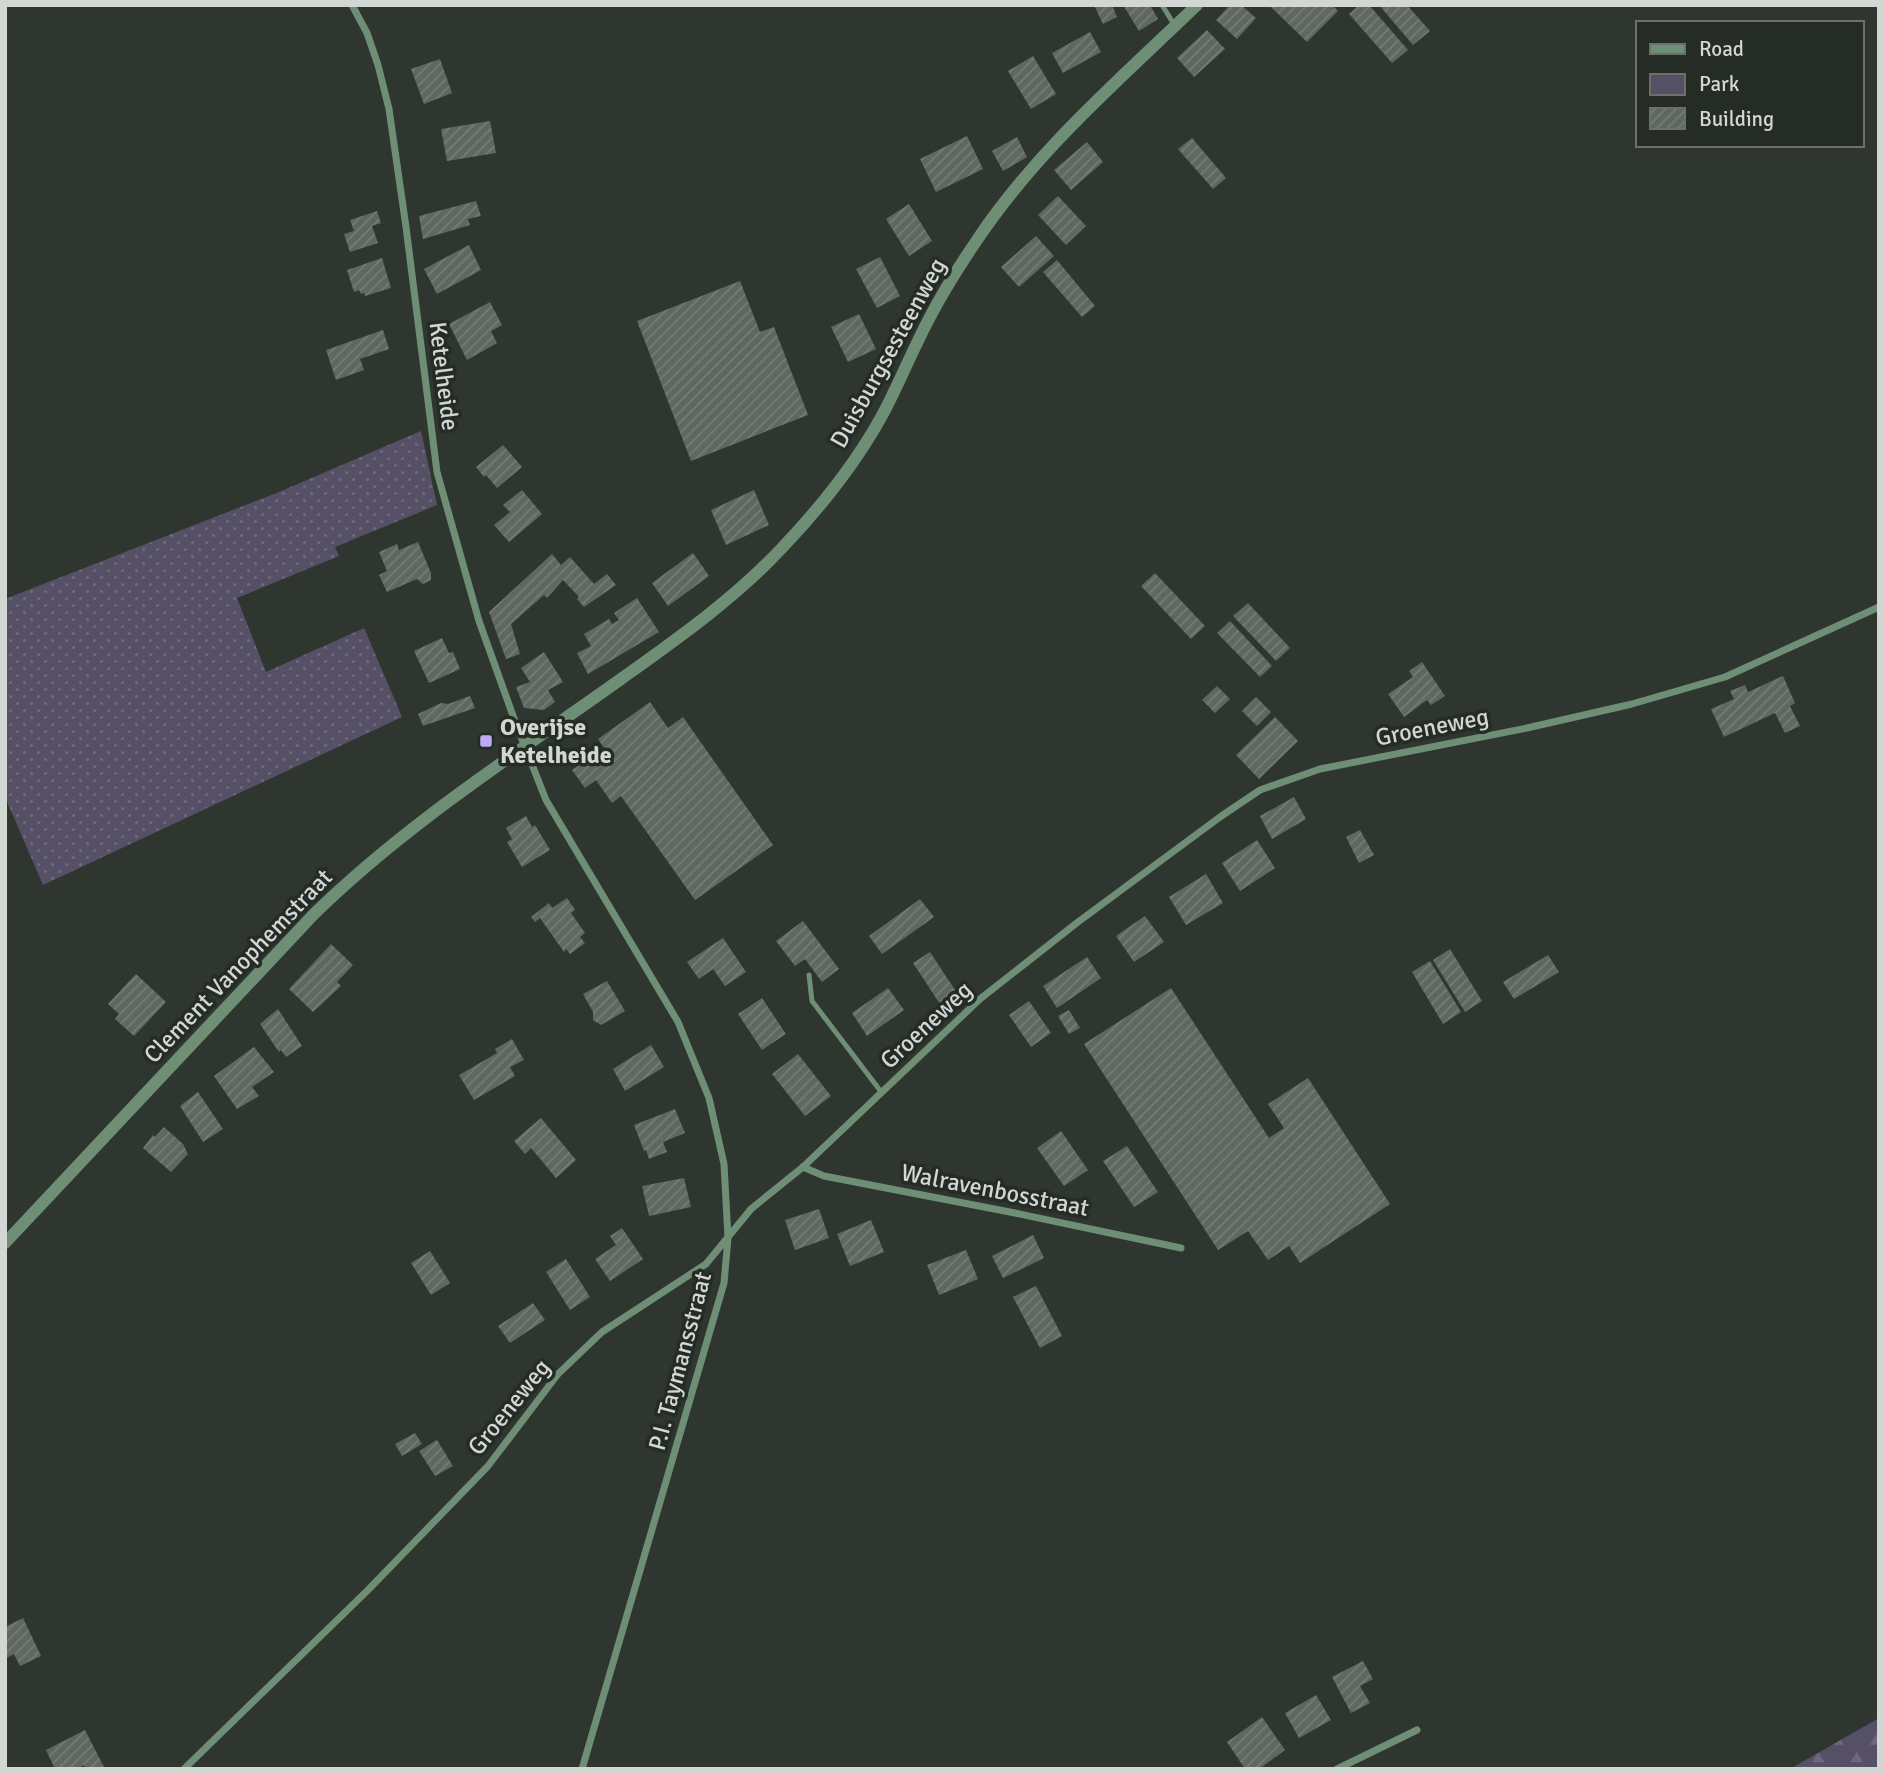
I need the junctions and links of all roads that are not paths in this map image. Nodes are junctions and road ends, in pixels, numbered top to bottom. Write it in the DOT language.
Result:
graph roads {
  1 [pos="352,5"];
  2 [pos="1162,5"];
  3 [pos="1198,5"];
  4 [pos="1175,27"];
  5 [pos="1879,607"];
  6 [pos="526,745"];
  7 [pos="809,975"];
  8 [pos="882,1093"];
  9 [pos="803,1167"];
  10 [pos="728,1238"];
  11 [pos="5,1243"];
  12 [pos="1181,1248"];
  13 [pos="1417,1730"];
  14 [pos="184,1769"];
  15 [pos="582,1769"];
  16 [pos="1337,1769"];
  1 -- 6 [label="street, Ketelheide"];
  2 -- 4 [label="lane"];
  3 -- 4 [label="street, Duisburgsesteenweg"];
  4 -- 6 [label="street, Duisburgsesteenweg"];
  5 -- 8 [label="street, Groeneweg"];
  6 -- 10 [label="street, P.I. Taymansstraat"];
  6 -- 11 [label="street, Clement Vanophemstraat"];
  7 -- 8 [label="lane"];
  8 -- 9 [label="street, Groeneweg"];
  9 -- 10 [label="street, Groeneweg"];
  9 -- 12 [label="street, Walravenbosstraat"];
  10 -- 14 [label="street, Groeneweg"];
  10 -- 15 [label="street, P.I. Taymansstraat"];
  13 -- 16 [label="street"];
}
